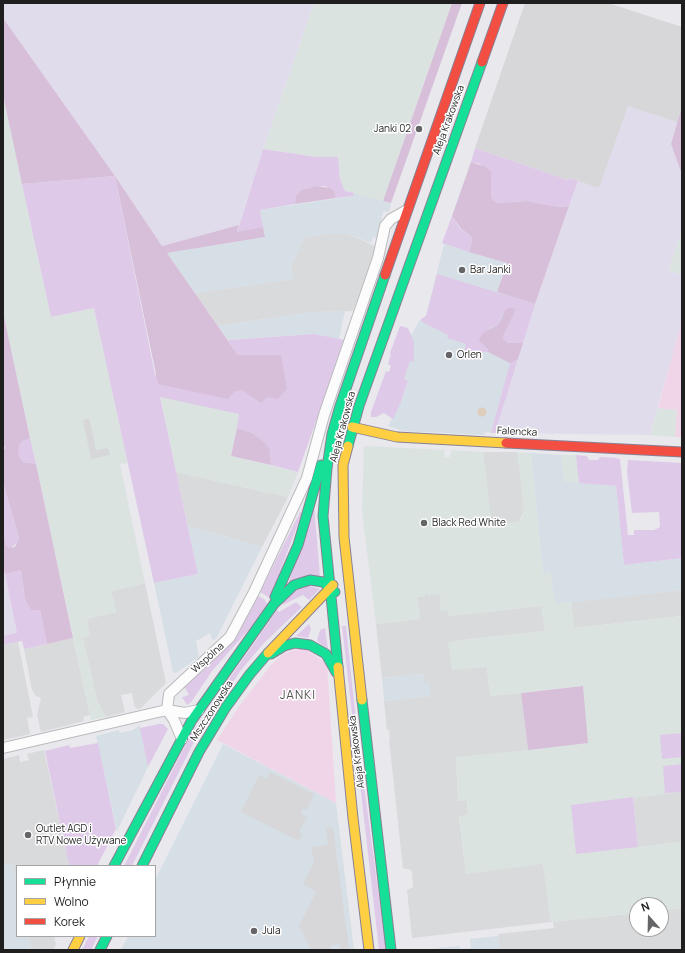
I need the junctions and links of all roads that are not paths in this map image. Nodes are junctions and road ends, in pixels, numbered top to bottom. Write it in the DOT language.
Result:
graph roads {
  1 [pos="480,3"];
  2 [pos="503,3"];
  3 [pos="407,210"];
  4 [pos="352,427"];
  5 [pos="332,434"];
  6 [pos="682,452"];
  7 [pos="346,563"];
  8 [pos="330,589"];
  9 [pos="274,604"];
  10 [pos="351,604"];
  11 [pos="265,657"];
  12 [pos="339,678"];
  13 [pos="167,710"];
  14 [pos="199,710"];
  15 [pos="182,739"];
  16 [pos="3,748"];
  17 [pos="115,865"];
  18 [pos="143,865"];
  19 [pos="80,937"];
  20 [pos="106,937"];
  21 [pos="73,950"];
  22 [pos="100,950"];
  23 [pos="369,950"];
  24 [pos="391,950"];
  1 -- 3 [label="main road, Aleja Krakowska"];
  2 -- 4 [label="main road, Aleja Krakowska"];
  3 -- 5 [label="main road, Aleja Krakowska"];
  3 -- 13 [label="street, Wspólna"];
  4 -- 6 [label="main road, Falencka"];
  4 -- 7 [label="main road, Aleja Krakowska"];
  5 -- 8 [label="main road, Aleja Krakowska"];
  5 -- 9 [label="main road"];
  7 -- 8 [label="main road, Mszczonowska"];
  7 -- 10 [label="main road, Aleja Krakowska"];
  8 -- 9 [label="main road"];
  8 -- 10 [label="main road"];
  8 -- 11 [label="main road, Mszczonowska"];
  8 -- 12 [label="main road, Aleja Krakowska"];
  9 -- 14 [label="main road, Mszczonowska"];
  10 -- 24 [label="main road, Aleja Krakowska"];
  11 -- 12 [label="main road"];
  11 -- 18 [label="main road, Mszczonowska"];
  12 -- 23 [label="main road, Aleja Krakowska"];
  13 -- 14 [label="street"];
  13 -- 15 [label="street"];
  13 -- 16 [label="street"];
  14 -- 15 [label="main road, Mszczonowska"];
  15 -- 17 [label="main road, Mszczonowska"];
  19 -- 21 [label="main road"];
  20 -- 22 [label="main road"];
}
